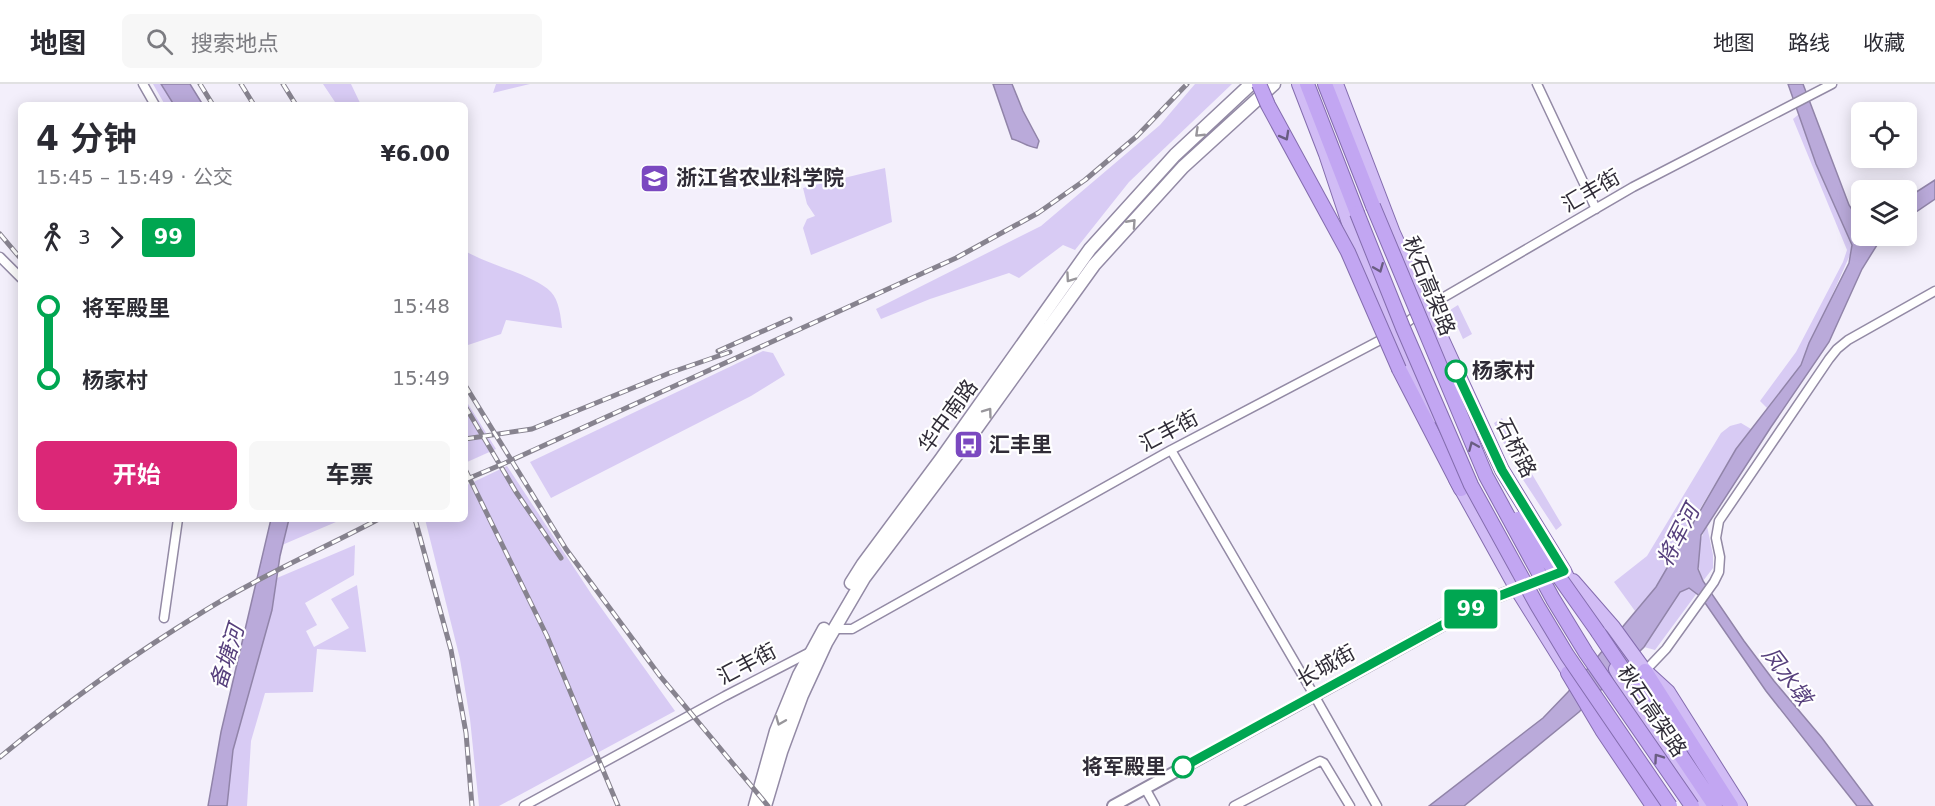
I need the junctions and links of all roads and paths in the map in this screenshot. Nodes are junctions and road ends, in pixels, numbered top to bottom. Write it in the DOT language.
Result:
graph roads {
  1 [pos="143,84"];
  2 [pos="1259,84"];
  3 [pos="1274,84"];
  4 [pos="1299,84"];
  5 [pos="1307,84"];
  6 [pos="1325,84"];
  7 [pos="1336,84"];
  8 [pos="1537,84"];
  9 [pos="1832,84"];
  10 [pos="1246,88"];
  11 [pos="153,102"];
  12 [pos="1596,209"];
  13 [pos="0,257"];
  14 [pos="18,275"];
  15 [pos="1935,291"];
  16 [pos="1427,307"];
  17 [pos="1394,333"];
  18 [pos="1171,450"];
  19 [pos="1486,476"];
  20 [pos="1461,489"];
  21 [pos="178,522"];
  22 [pos="1564,571"];
  23 [pos="1517,589"];
  24 [pos="164,618"];
  25 [pos="833,629"];
  26 [pos="812,650"];
  27 [pos="1570,676"];
  28 [pos="1648,676"];
  29 [pos="1314,695"];
  30 [pos="1593,711"];
  31 [pos="1145,788"];
  32 [pos="524,806"];
  33 [pos="755,806"];
  34 [pos="765,806"];
  35 [pos="1113,806"];
  36 [pos="1155,806"];
  37 [pos="1234,806"];
  38 [pos="1350,806"];
  39 [pos="1377,806"];
  40 [pos="1653,806"];
  41 [pos="1662,806"];
  42 [pos="1670,806"];
  43 [pos="1692,806"];
  44 [pos="1706,806"];
  45 [pos="1715,806"];
  46 [pos="1731,806"];
  47 [pos="1740,806"];
  1 -- 11 [label="street"];
  2 -- 20 [label="highway, one-way, bridge"];
  25 -- 3 [label="main road, 华中南路, one-way"];
  4 -- 17 [label="main road"];
  5 -- 42 [label="highway, 秋石高架路, one-way, bridge"];
  19 -- 6 [label="highway, 秋石高架路, one-way, bridge"];
  7 -- 16 [label="main road, 石桥路"];
  8 -- 12 [label="street"];
  9 -- 12 [label="street, 汇丰街"];
  10 -- 26 [label="main road, 华中南路, one-way"];
  12 -- 16 [label="street, 汇丰街"];
  13 -- 14 [label="street"];
  15 -- 28 [label="street"];
  16 -- 17 [label="street, 汇丰街"];
  16 -- 22 [label="main road, 石桥路"];
  17 -- 18 [label="street, 汇丰街"];
  17 -- 20 [label="main road"];
  18 -- 25 [label="street, 汇丰街"];
  18 -- 29 [label="street"];
  43 -- 19 [label="highway, 秋石高架路, one-way, bridge"];
  19 -- 45 [label="highway, bridge"];
  20 -- 23 [label="main road"];
  21 -- 24 [label="street"];
  22 -- 23 [label="street, 长城街"];
  22 -- 28 [label="main road"];
  22 -- 44 [label="main road, 石桥路"];
  23 -- 27 [label="main road"];
  23 -- 29 [label="street, 长城街"];
  25 -- 26 [label="street, 汇丰街"];
  25 -- 34 [label="main road, 华中南路"];
  26 -- 32 [label="street, 汇丰街"];
  26 -- 33 [label="main road, 华中南路, one-way"];
  27 -- 30 [label="highway"];
  28 -- 46 [label="highway"];
  28 -- 47 [label="main road"];
  29 -- 31 [label="street, 长城街"];
  29 -- 39 [label="street"];
  30 -- 40 [label="highway"];
  30 -- 41 [label="main road"];
  31 -- 35 [label="street, 长城街"];
  31 -- 36 [label="street"];
  37 -- 38 [label="street"];
}
